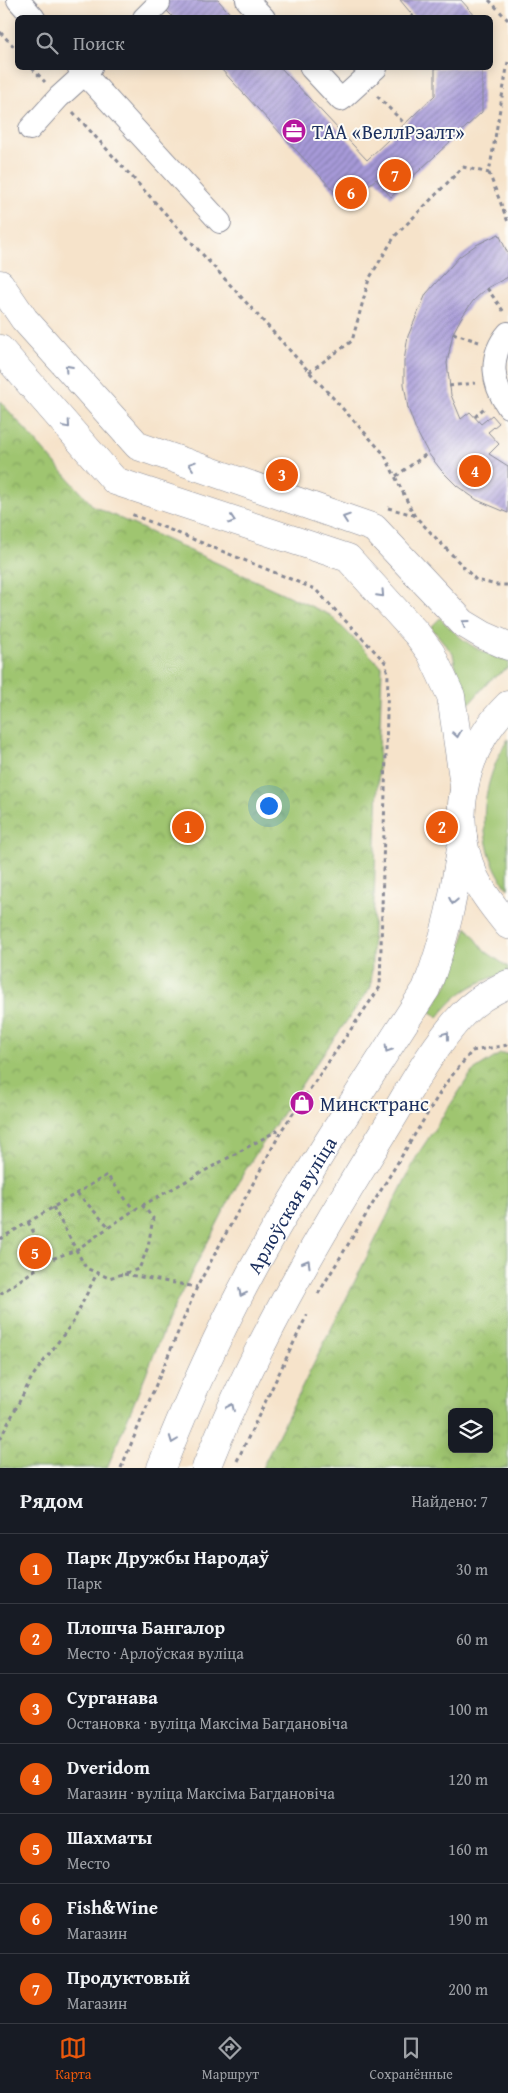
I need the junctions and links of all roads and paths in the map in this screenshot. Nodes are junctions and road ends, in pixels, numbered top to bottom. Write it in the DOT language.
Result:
graph roads {
  1 [pos="18,0"];
  2 [pos="247,0"];
  3 [pos="489,0"];
  4 [pos="31,15"];
  5 [pos="261,15"];
  6 [pos="508,20"];
  7 [pos="0,32"];
  8 [pos="15,48"];
  9 [pos="508,62"];
  10 [pos="34,70"];
  11 [pos="84,70"];
  12 [pos="86,70"];
  13 [pos="313,70"];
  14 [pos="369,74"];
  15 [pos="59,97"];
  16 [pos="405,124"];
  17 [pos="30,129"];
  18 [pos="490,173"];
  19 [pos="220,222"];
  20 [pos="508,222"];
  21 [pos="0,284"];
  22 [pos="487,288"];
  23 [pos="508,318"];
  24 [pos="508,333"];
  25 [pos="0,349"];
  26 [pos="309,372"];
  27 [pos="495,380"];
  28 [pos="449,386"];
  29 [pos="508,407"];
  30 [pos="428,453"];
  31 [pos="396,476"];
  32 [pos="508,585"];
  33 [pos="339,614"];
  34 [pos="508,646"];
  35 [pos="508,705"];
  36 [pos="464,785"];
  37 [pos="463,836"];
  38 [pos="508,925"];
  39 [pos="508,984"];
  40 [pos="508,1045"];
  41 [pos="283,1128"];
  42 [pos="77,1193"];
  43 [pos="142,1205"];
  44 [pos="53,1207"];
  45 [pos="134,1210"];
  46 [pos="28,1222"];
  47 [pos="109,1227"];
  48 [pos="0,1239"];
  49 [pos="76,1250"];
  50 [pos="50,1260"];
  51 [pos="97,1273"];
  52 [pos="122,1274"];
  53 [pos="197,1287"];
  54 [pos="0,1294"];
  55 [pos="316,1298"];
  56 [pos="311,1306"];
  57 [pos="0,1439"];
  58 [pos="121,1468"];
  59 [pos="162,1468"];
  60 [pos="206,1468"];
  61 [pos="234,1468"];
  1 -- 4 [label="lane"];
  2 -- 5 [label="lane"];
  3 -- 6 [label="path"];
  7 -- 8 [label="path"];
  9 -- 18 [label="path"];
  10 -- 15 [label="path"];
  11 -- 15 [label="lane"];
  12 -- 19 [label="lane"];
  13 -- 14 [label="lane"];
  14 -- 16 [label="path"];
  15 -- 17 [label="lane"];
  15 -- 26 [label="path"];
  18 -- 20 [label="path"];
  18 -- 26 [label="path"];
  34 -- 21 [label="main road, one-way"];
  22 -- 23 [label="path"];
  24 -- 27 [label="lane"];
  25 -- 36 [label="main road, one-way"];
  26 -- 31 [label="path"];
  27 -- 28 [label="path"];
  27 -- 29 [label="lane"];
  30 -- 31 [label="path"];
  31 -- 32 [label="path"];
  33 -- 41 [label="path"];
  35 -- 36 [label="main road"];
  36 -- 37 [label="main road"];
  37 -- 38 [label="main road"];
  37 -- 59 [label="main road, Арлоўская вуліца, one-way"];
  60 -- 39 [label="main road, Арлоўская вуліца, one-way"];
  40 -- 55 [label="path"];
  41 -- 43 [label="path"];
  41 -- 53 [label="path"];
  42 -- 44 [label="path"];
  42 -- 45 [label="path"];
  42 -- 47 [label="path"];
  43 -- 45 [label="path"];
  43 -- 52 [label="path"];
  44 -- 46 [label="path"];
  44 -- 49 [label="path"];
  45 -- 47 [label="path"];
  46 -- 48 [label="path"];
  46 -- 50 [label="path"];
  47 -- 49 [label="path"];
  49 -- 50 [label="path"];
  49 -- 51 [label="path"];
  50 -- 54 [label="path"];
  51 -- 52 [label="path"];
  51 -- 57 [label="path"];
  52 -- 53 [label="path"];
  53 -- 58 [label="path"];
  56 -- 61 [label="path"];
}
